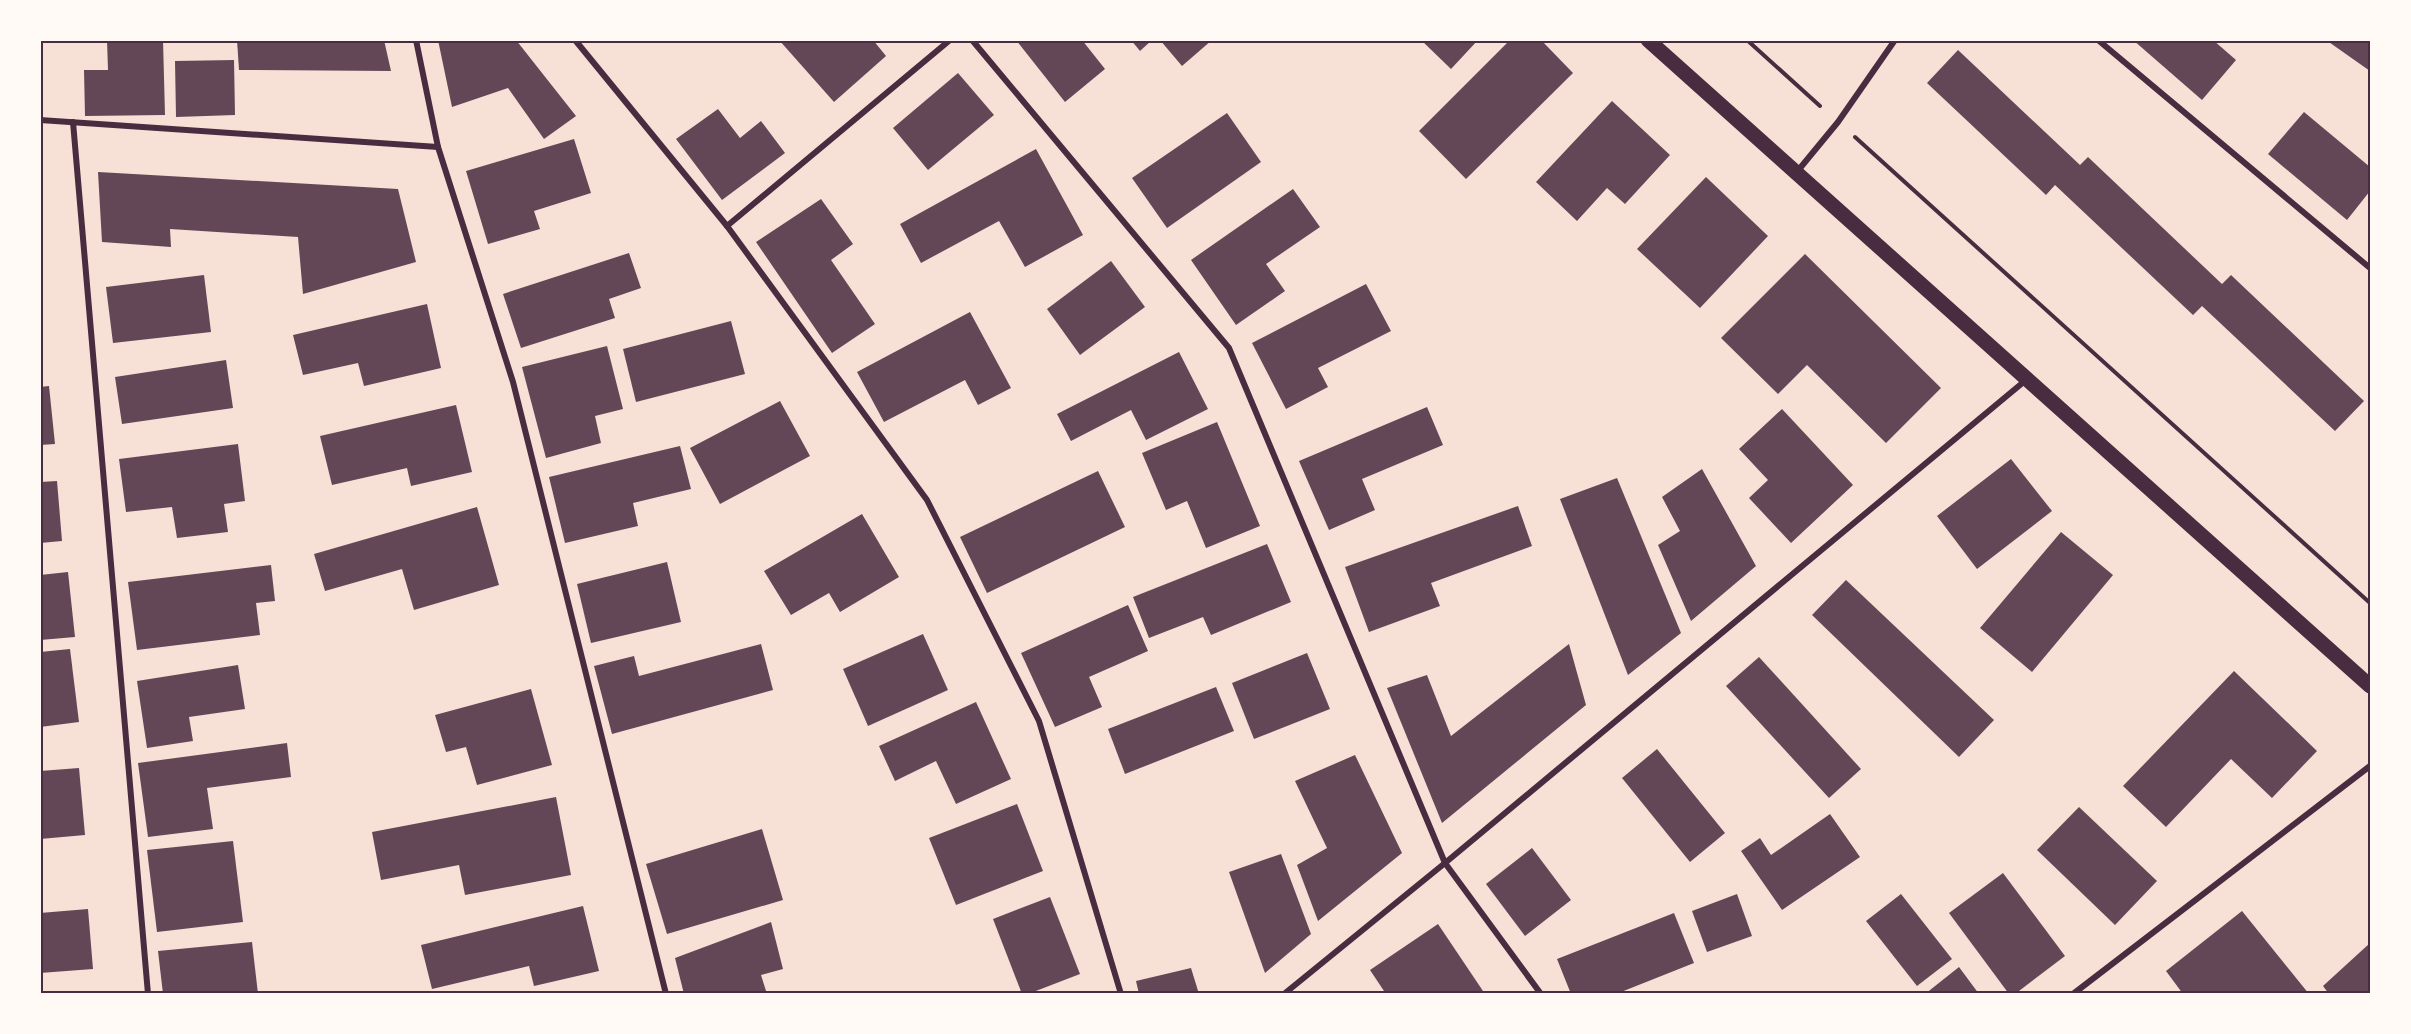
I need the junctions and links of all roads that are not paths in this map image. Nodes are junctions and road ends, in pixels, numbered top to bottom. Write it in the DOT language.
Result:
graph roads {
  1 [pos="416,40"];
  2 [pos="575,40"];
  3 [pos="950,40"];
  4 [pos="972,40"];
  5 [pos="1648,40"];
  6 [pos="1895,40"];
  7 [pos="2098,40"];
  8 [pos="40,120"];
  9 [pos="73,122"];
  10 [pos="438,147"];
  11 [pos="1795,173"];
  12 [pos="727,226"];
  13 [pos="2370,268"];
  14 [pos="2026,380"];
  15 [pos="2370,686"];
  16 [pos="2370,766"];
  17 [pos="1445,863"];
  18 [pos="148,993"];
  19 [pos="666,993"];
  20 [pos="1121,993"];
  21 [pos="1284,993"];
  22 [pos="1541,993"];
  23 [pos="2073,993"];
  1 -- 10 [label="street"];
  2 -- 12 [label="street"];
  3 -- 12 [label="street"];
  4 -- 17 [label="street"];
  5 -- 11 [label="main road"];
  6 -- 11 [label="street"];
  7 -- 13 [label="street"];
  8 -- 9 [label="street"];
  9 -- 10 [label="street"];
  9 -- 18 [label="street"];
  10 -- 19 [label="street"];
  11 -- 14 [label="main road"];
  12 -- 20 [label="street"];
  14 -- 15 [label="main road"];
  14 -- 17 [label="street"];
  16 -- 23 [label="street"];
  17 -- 21 [label="street"];
  17 -- 22 [label="street"];
}
